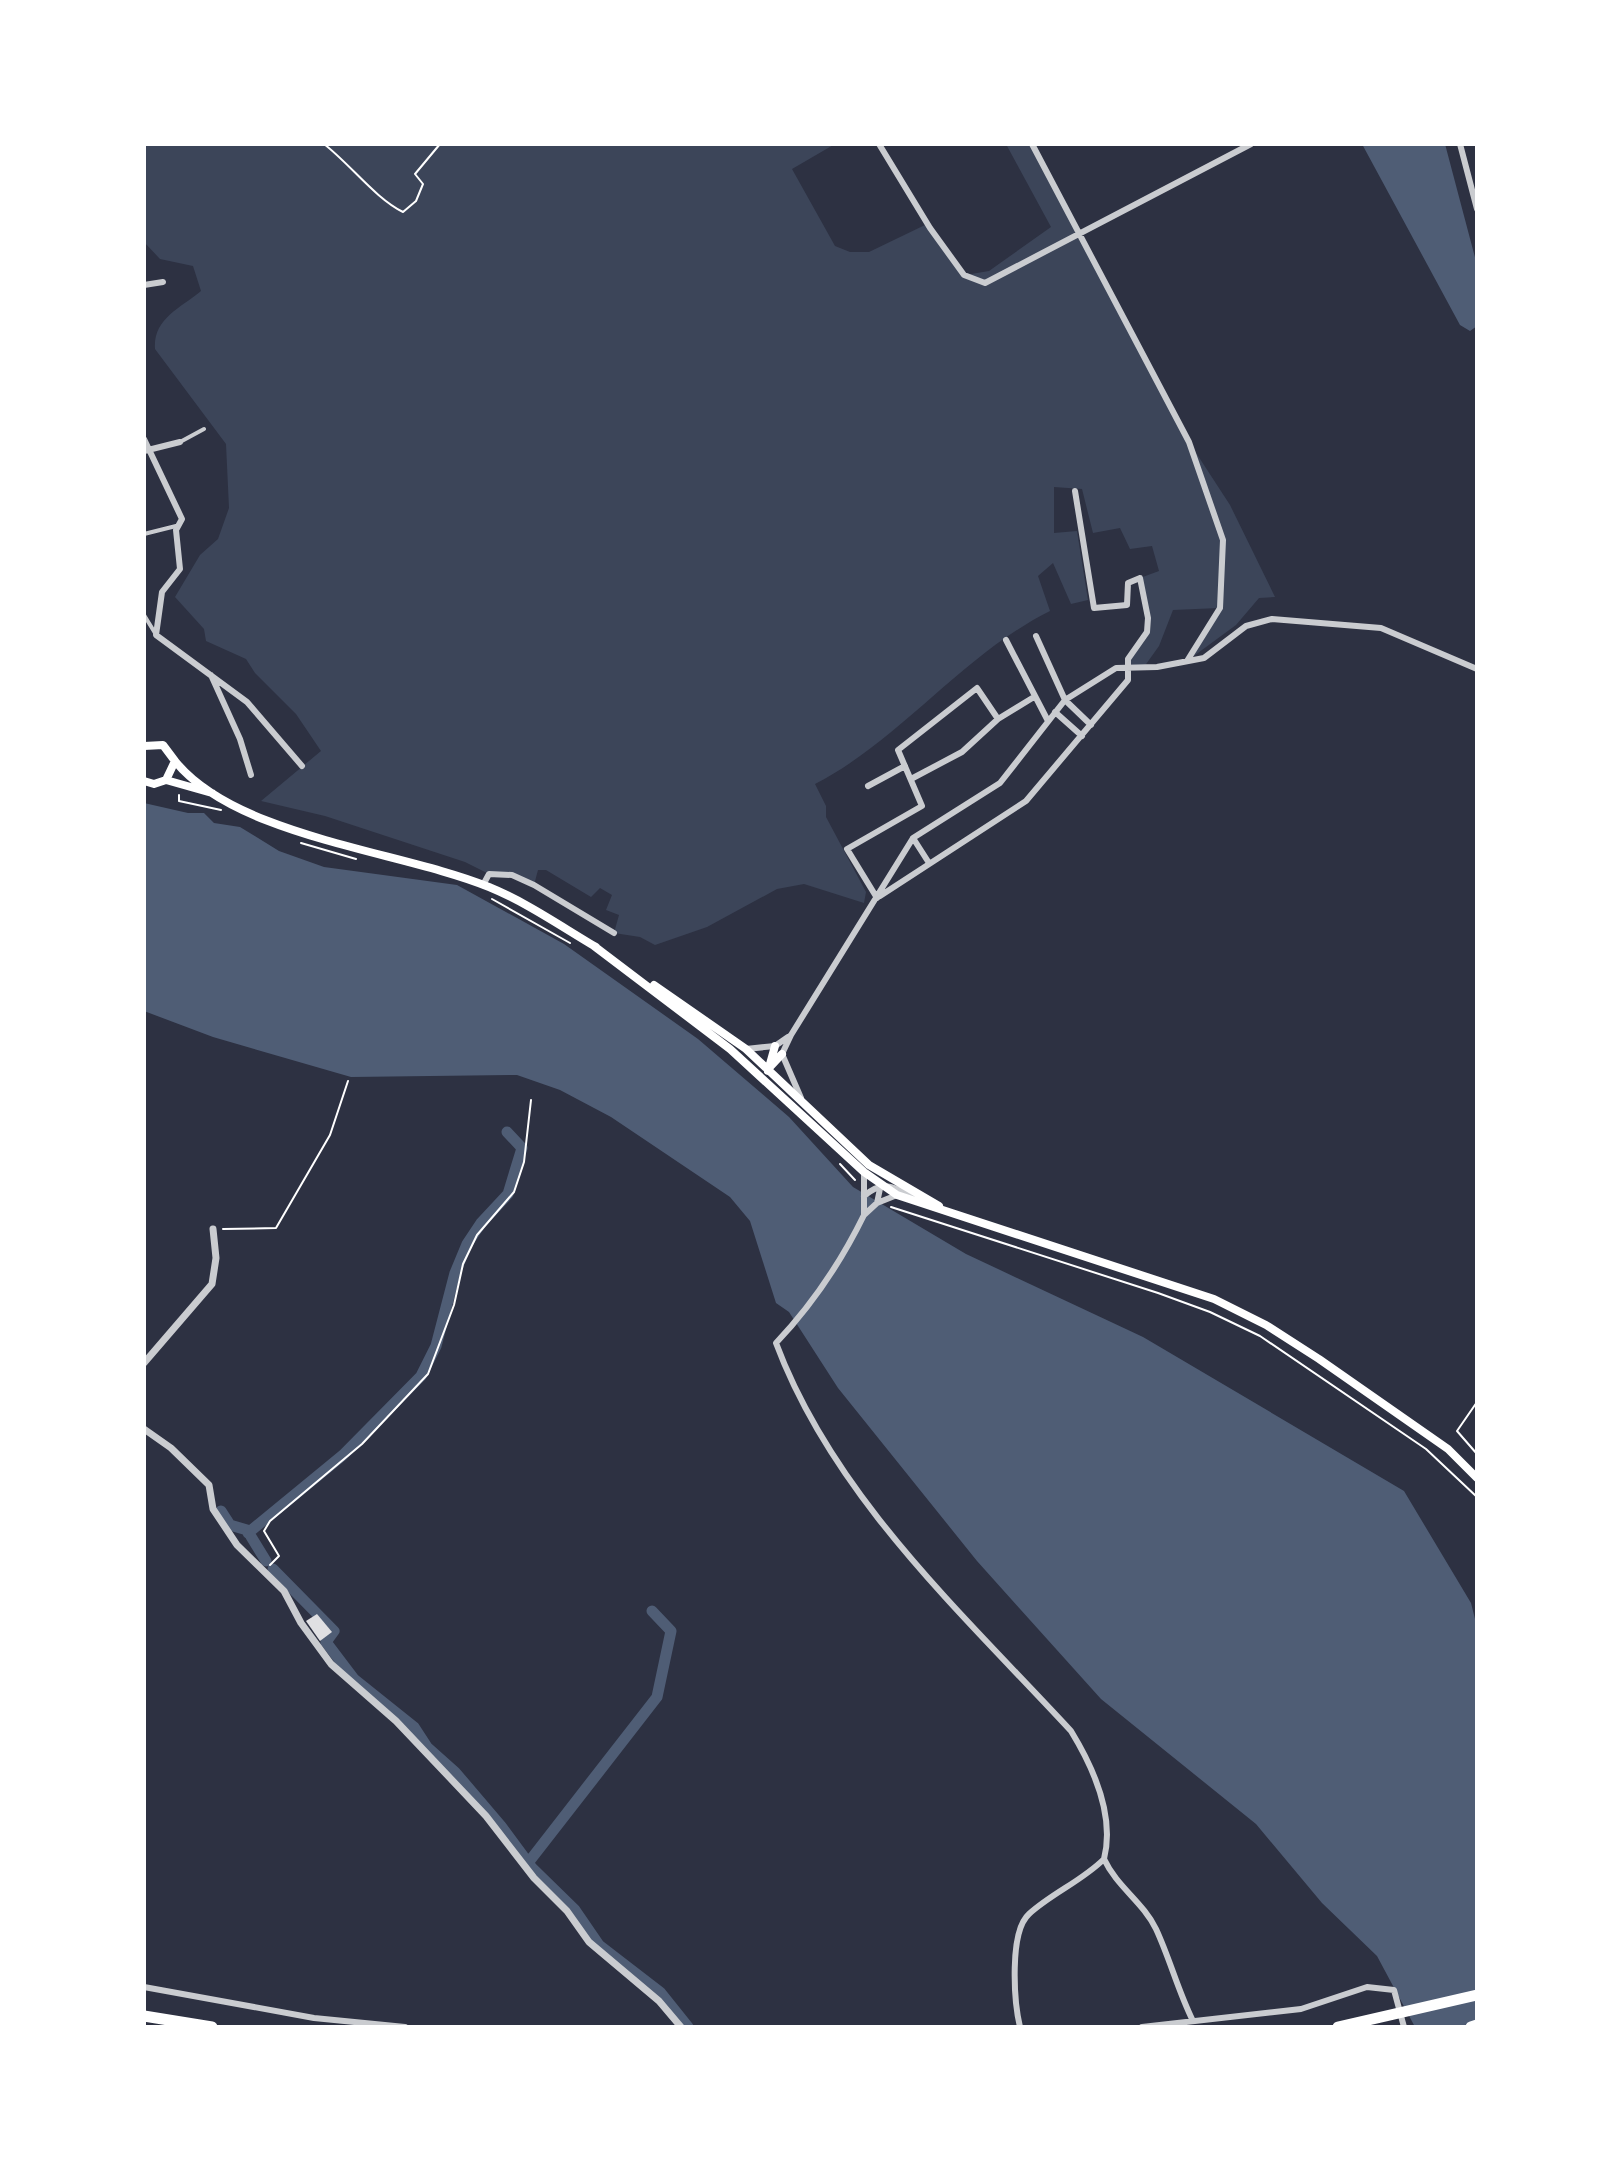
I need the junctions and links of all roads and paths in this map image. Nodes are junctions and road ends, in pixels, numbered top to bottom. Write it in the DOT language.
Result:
graph roads {
  1 [pos="324,144"];
  2 [pos="440,144"];
  3 [pos="879,144"];
  4 [pos="1032,144"];
  5 [pos="1251,144"];
  6 [pos="1460,144"];
  7 [pos="1477,209"];
  8 [pos="1079,233"];
  9 [pos="163,282"];
  10 [pos="144,285"];
  11 [pos="204,429"];
  12 [pos="144,439"];
  13 [pos="180,442"];
  14 [pos="147,450"];
  15 [pos="1075,491"];
  16 [pos="178,526"];
  17 [pos="144,534"];
  18 [pos="144,615"];
  19 [pos="156,635"];
  20 [pos="1036,636"];
  21 [pos="1006,640"];
  22 [pos="1187,661"];
  23 [pos="1130,668"];
  24 [pos="1477,669"];
  25 [pos="211,675"];
  26 [pos="1034,697"];
  27 [pos="1065,700"];
  28 [pos="1055,712"];
  29 [pos="998,719"];
  30 [pos="1048,721"];
  31 [pos="1091,725"];
  32 [pos="1082,736"];
  33 [pos="145,742"];
  34 [pos="175,761"];
  35 [pos="302,766"];
  36 [pos="905,766"];
  37 [pos="251,775"];
  38 [pos="911,779"];
  39 [pos="166,780"];
  40 [pos="144,781"];
  41 [pos="180,785"];
  42 [pos="868,786"];
  43 [pos="218,795"];
  44 [pos="224,811"];
  45 [pos="913,838"];
  46 [pos="301,843"];
  47 [pos="356,859"];
  48 [pos="929,863"];
  49 [pos="483,885"];
  50 [pos="486,896"];
  51 [pos="877,898"];
  52 [pos="614,933"];
  53 [pos="594,946"];
  54 [pos="582,950"];
  55 [pos="791,1035"];
  56 [pos="775,1046"];
  57 [pos="746,1049"];
  58 [pos="734,1052"];
  59 [pos="782,1054"];
  60 [pos="767,1070"];
  61 [pos="348,1081"];
  62 [pos="531,1100"];
  63 [pos="805,1106"];
  64 [pos="811,1123"];
  65 [pos="827,1126"];
  66 [pos="833,1156"];
  67 [pos="864,1172"];
  68 [pos="882,1186"];
  69 [pos="864,1193"];
  70 [pos="897,1195"];
  71 [pos="917,1196"];
  72 [pos="877,1203"];
  73 [pos="864,1215"];
  74 [pos="958,1215"];
  75 [pos="213,1229"];
  76 [pos="144,1363"];
  77 [pos="1477,1402"];
  78 [pos="144,1429"];
  79 [pos="1477,1454"];
  80 [pos="1477,1478"];
  81 [pos="1477,1497"];
  82 [pos="263,1571"];
  83 [pos="1104,1859"];
  84 [pos="144,1987"];
  85 [pos="1477,1995"];
  86 [pos="144,2016"];
  87 [pos="1193,2021"];
  88 [pos="1477,2025"];
  89 [pos="1341,2026"];
  90 [pos="212,2027"];
  91 [pos="405,2027"];
  92 [pos="681,2027"];
  93 [pos="1020,2027"];
  94 [pos="1142,2027"];
  95 [pos="1404,2027"];
  96 [pos="1471,2027"];
  1 -- 2 [label="path"];
  3 -- 8 [label="street"];
  4 -- 8 [label="street"];
  5 -- 8 [label="street"];
  6 -- 7 [label="street"];
  8 -- 22 [label="street"];
  9 -- 10 [label="street"];
  11 -- 13 [label="street"];
  12 -- 14 [label="street"];
  13 -- 14 [label="street"];
  14 -- 16 [label="street"];
  15 -- 23 [label="street"];
  16 -- 17 [label="street"];
  16 -- 19 [label="street"];
  18 -- 19 [label="street"];
  19 -- 25 [label="street"];
  20 -- 27 [label="street"];
  21 -- 26 [label="street"];
  22 -- 23 [label="street"];
  22 -- 24 [label="street"];
  23 -- 27 [label="street"];
  23 -- 31 [label="street"];
  25 -- 35 [label="street"];
  25 -- 37 [label="street"];
  26 -- 29 [label="street"];
  26 -- 30 [label="street"];
  27 -- 28 [label="street"];
  27 -- 31 [label="street"];
  28 -- 30 [label="street"];
  28 -- 32 [label="street"];
  29 -- 36 [label="street"];
  29 -- 38 [label="street"];
  30 -- 45 [label="street"];
  31 -- 32 [label="street"];
  32 -- 48 [label="street"];
  33 -- 34 [label="main road"];
  34 -- 39 [label="main road"];
  34 -- 43 [label="main road"];
  36 -- 38 [label="street"];
  36 -- 42 [label="street"];
  38 -- 51 [label="street"];
  39 -- 40 [label="main road"];
  39 -- 41 [label="main road"];
  41 -- 43 [label="main road"];
  41 -- 44 [label="path"];
  43 -- 49 [label="main road"];
  45 -- 48 [label="street"];
  45 -- 51 [label="street"];
  46 -- 47 [label="path"];
  48 -- 51 [label="street"];
  49 -- 52 [label="street"];
  49 -- 53 [label="main road"];
  50 -- 54 [label="path"];
  51 -- 55 [label="street"];
  53 -- 57 [label="main road"];
  53 -- 58 [label="main road"];
  55 -- 56 [label="street"];
  55 -- 59 [label="street"];
  56 -- 57 [label="street"];
  56 -- 60 [label="main road"];
  57 -- 60 [label="main road"];
  58 -- 60 [label="main road"];
  58 -- 64 [label="main road"];
  59 -- 60 [label="main road"];
  59 -- 63 [label="street"];
  60 -- 63 [label="main road"];
  60 -- 64 [label="main road"];
  61 -- 75 [label="path"];
  62 -- 82 [label="path"];
  63 -- 65 [label="main road"];
  64 -- 67 [label="main road"];
  65 -- 68 [label="street"];
  65 -- 71 [label="main road"];
  66 -- 69 [label="path"];
  67 -- 68 [label="main road"];
  67 -- 69 [label="street"];
  68 -- 69 [label="street"];
  68 -- 70 [label="main road"];
  68 -- 71 [label="street"];
  68 -- 72 [label="street"];
  69 -- 73 [label="street"];
  70 -- 72 [label="street"];
  70 -- 74 [label="main road"];
  71 -- 74 [label="main road"];
  72 -- 73 [label="street"];
  72 -- 81 [label="path"];
  73 -- 83 [label="street"];
  74 -- 80 [label="main road"];
  75 -- 76 [label="street"];
  77 -- 79 [label="path"];
  78 -- 82 [label="street"];
  82 -- 92 [label="street"];
  83 -- 87 [label="street"];
  83 -- 93 [label="street"];
  84 -- 91 [label="street"];
  85 -- 89 [label="highway"];
  86 -- 90 [label="highway"];
  87 -- 94 [label="street"];
  87 -- 95 [label="street"];
  88 -- 96 [label="highway"];
}
